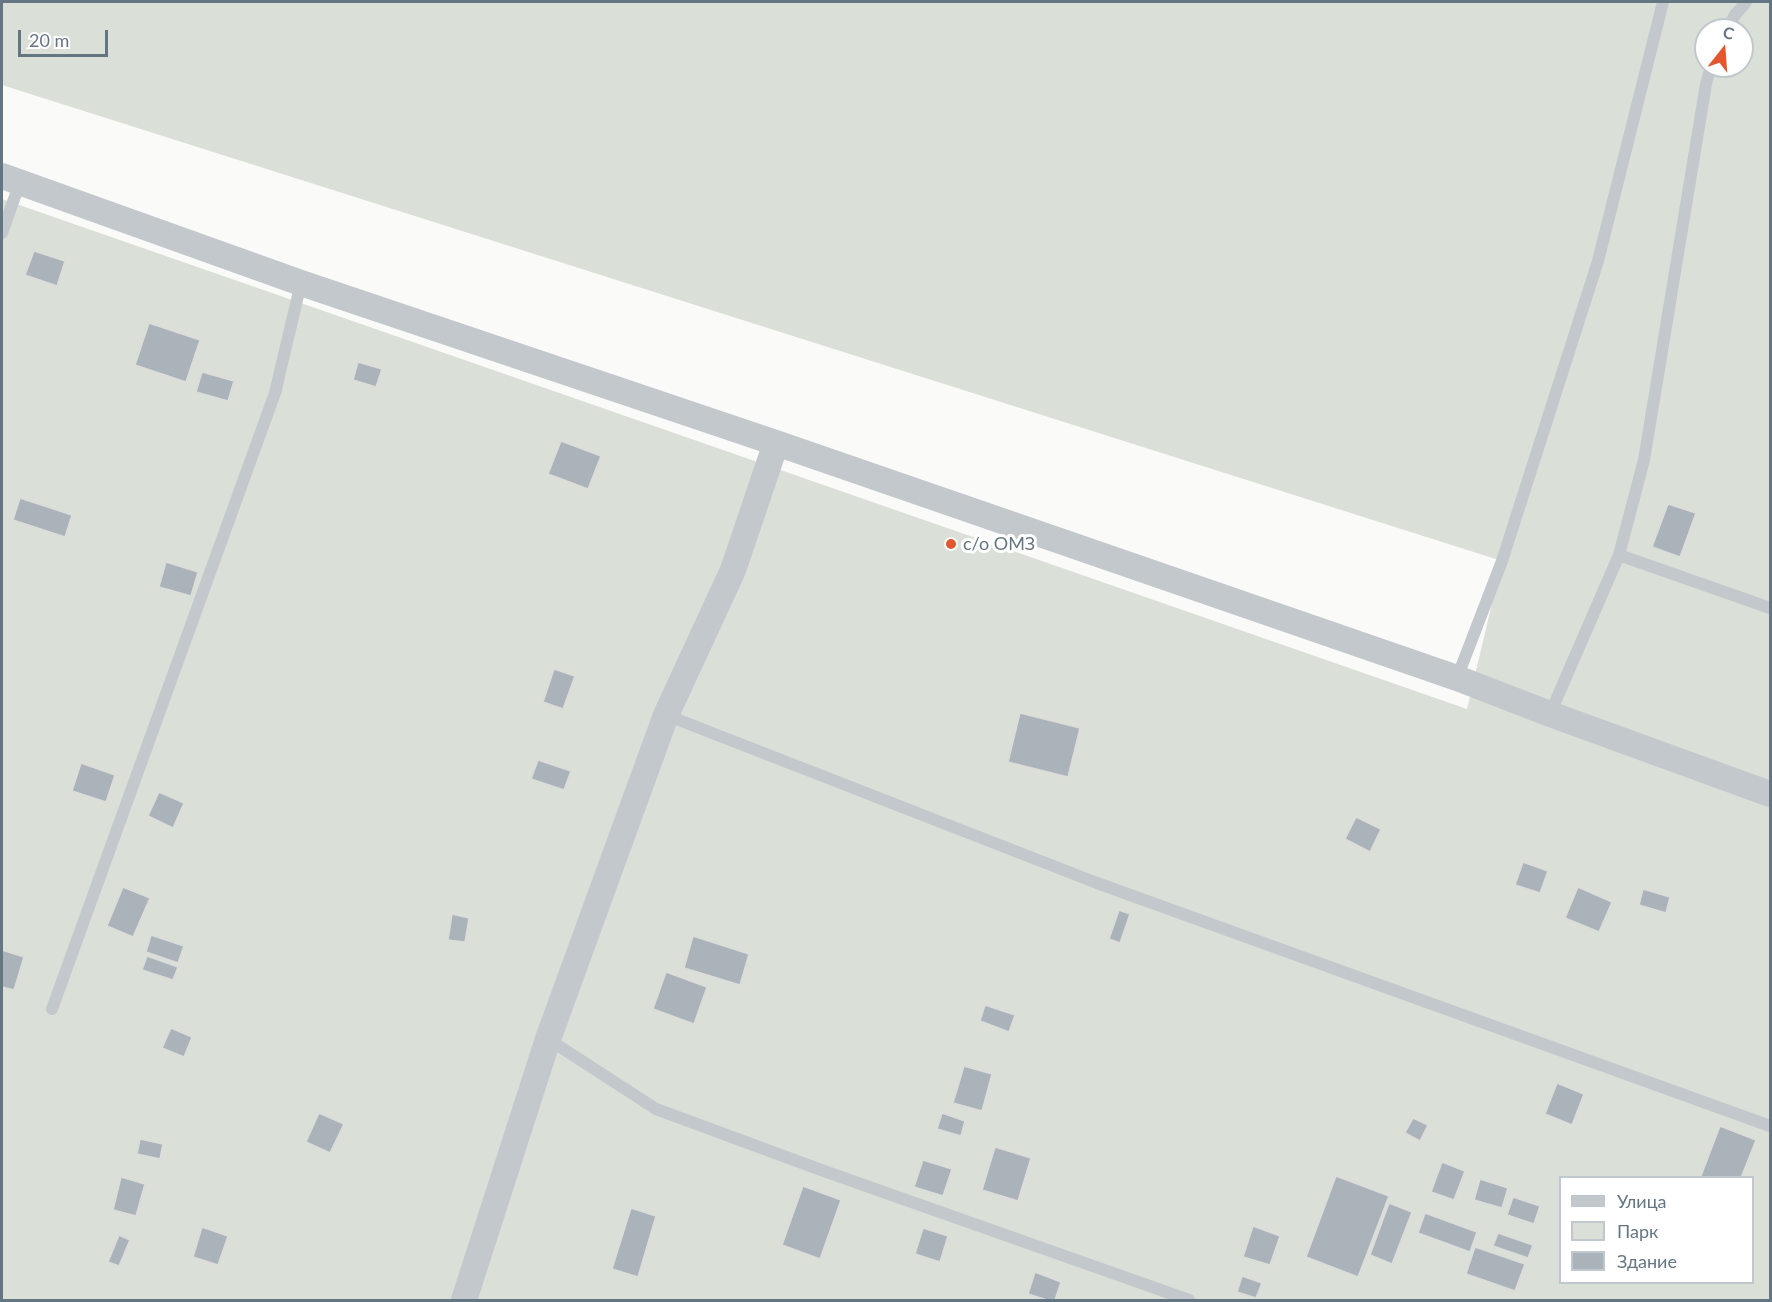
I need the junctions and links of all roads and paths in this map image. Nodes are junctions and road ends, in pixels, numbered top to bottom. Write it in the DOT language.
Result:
graph roads {
  1 [pos="1663,2"];
  2 [pos="1746,2"];
  3 [pos="1733,18"];
  4 [pos="1708,78"];
  5 [pos="11,179"];
  6 [pos="2,233"];
  7 [pos="301,283"];
  8 [pos="776,443"];
  9 [pos="1619,555"];
  10 [pos="1770,608"];
  11 [pos="1457,678"];
  12 [pos="1550,714"];
  13 [pos="666,715"];
  14 [pos="1770,794"];
  15 [pos="52,1009"];
  16 [pos="548,1039"];
  17 [pos="1770,1125"];
  18 [pos="464,1300"];
  19 [pos="1189,1300"];
  1 -- 11 [label="lane"];
  2 -- 3 [label="lane"];
  4 -- 9 [label="lane"];
  5 -- 6 [label="lane"];
  5 -- 7 [label="street"];
  7 -- 8 [label="street"];
  7 -- 15 [label="lane"];
  8 -- 11 [label="street"];
  8 -- 13 [label="street"];
  9 -- 10 [label="lane"];
  9 -- 12 [label="lane"];
  11 -- 12 [label="street"];
  12 -- 14 [label="street"];
  13 -- 16 [label="street"];
  13 -- 17 [label="lane"];
  16 -- 18 [label="street"];
  16 -- 19 [label="lane"];
}
